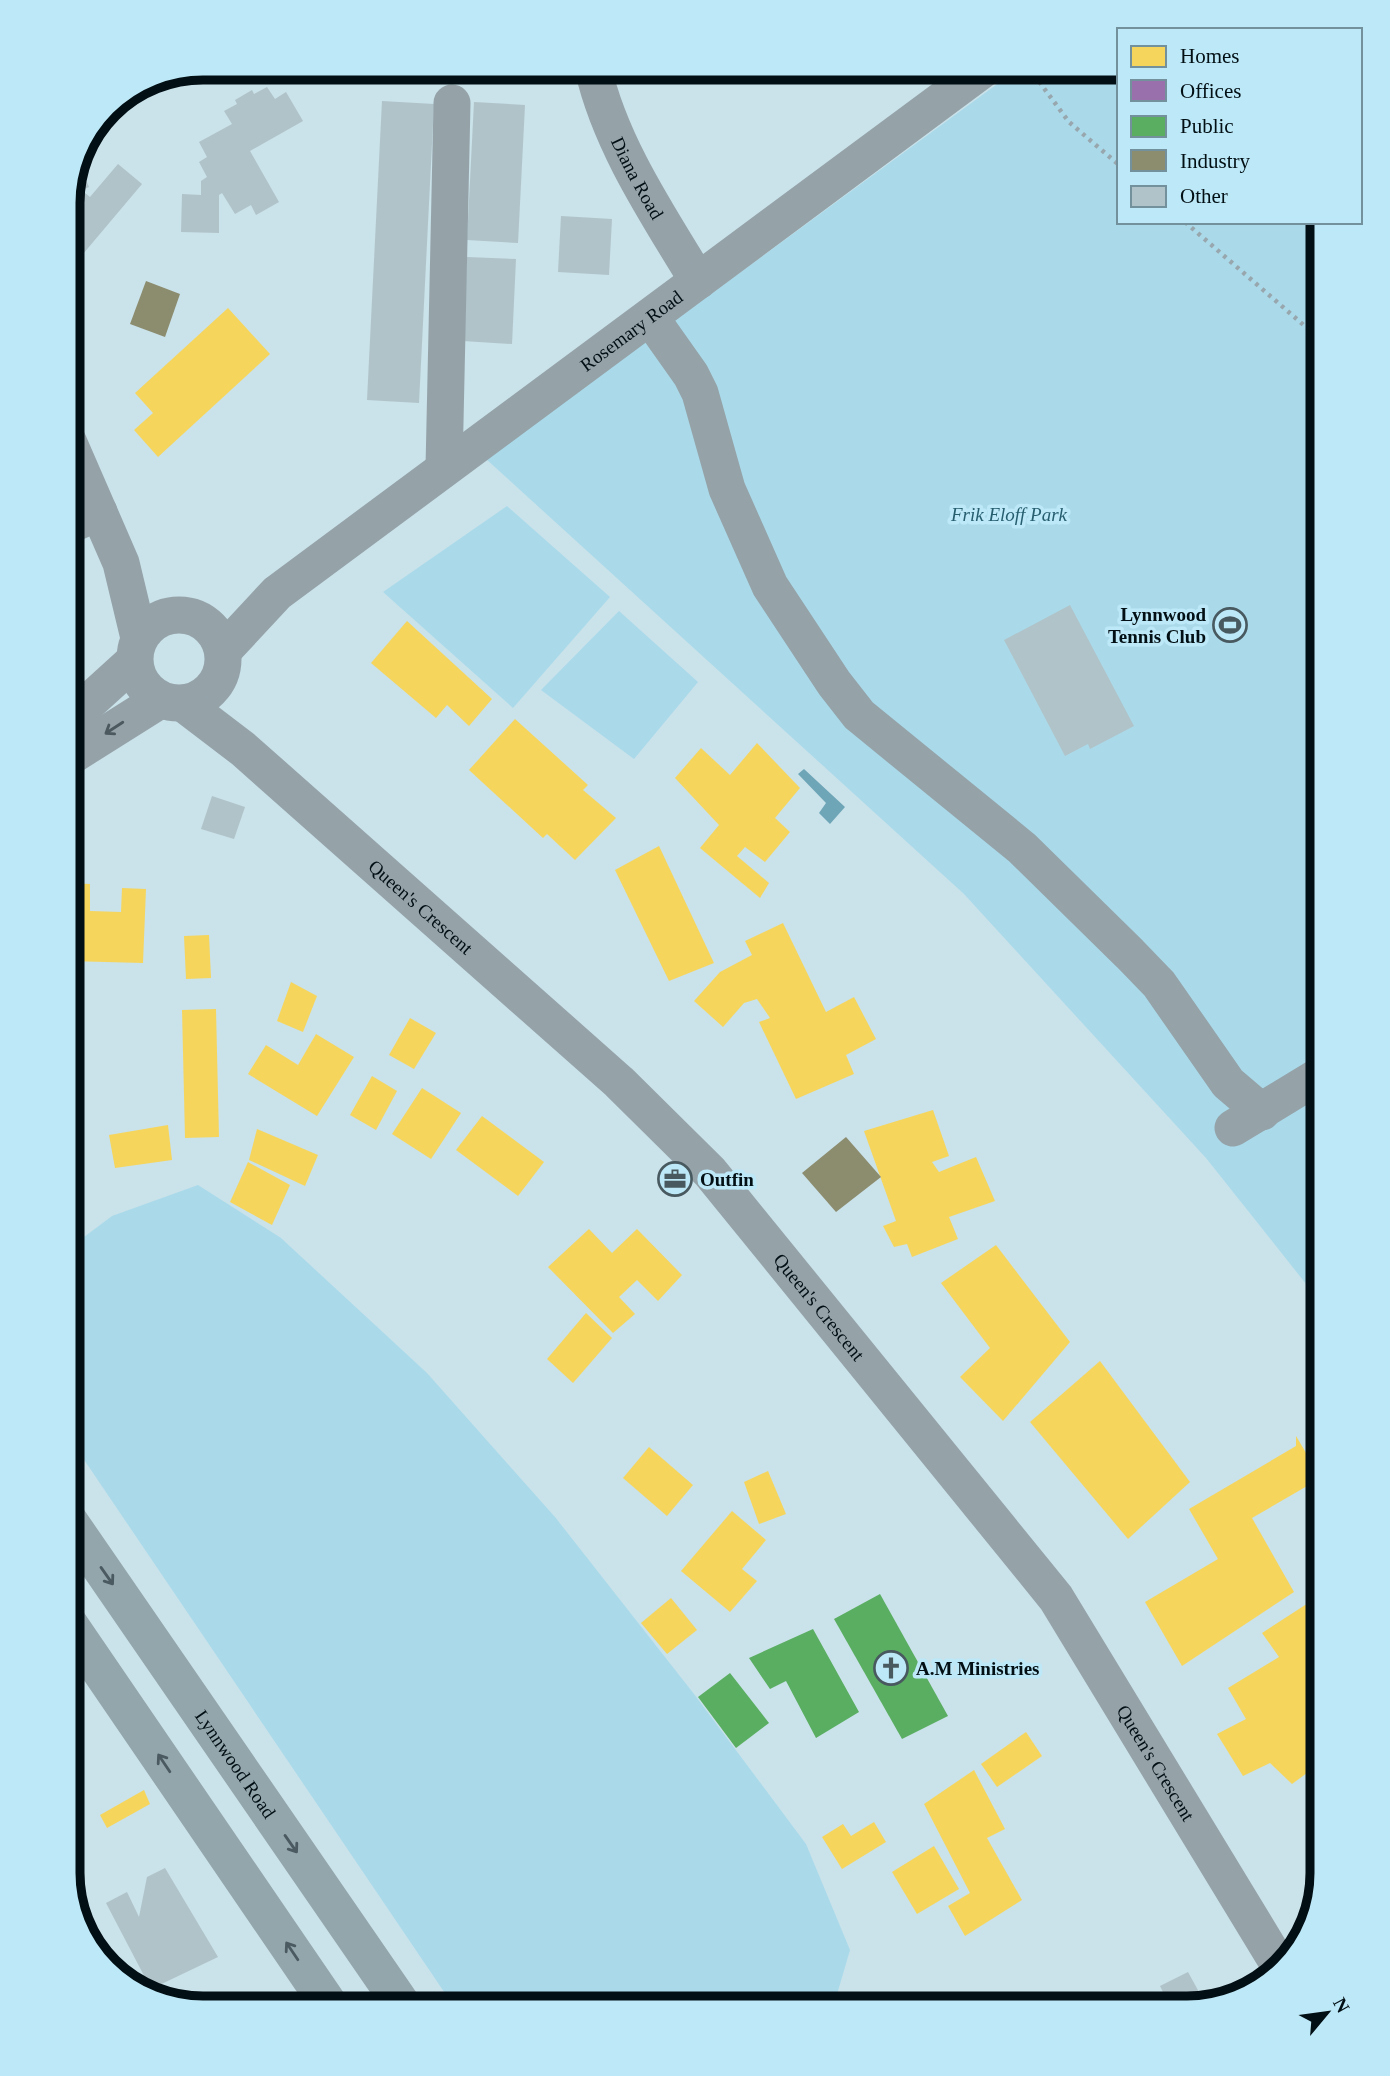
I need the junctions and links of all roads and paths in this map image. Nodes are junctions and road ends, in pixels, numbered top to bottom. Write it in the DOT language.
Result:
graph roads {
  1 [pos="597,81"];
  2 [pos="967,81"];
  3 [pos="1039,81"];
  4 [pos="452,103"];
  5 [pos="1117,163"];
  6 [pos="1187,224"];
  7 [pos="698,281"];
  8 [pos="650,317"];
  9 [pos="1310,331"];
  10 [pos="443,468"];
  11 [pos="84,519"];
  12 [pos="121,563"];
  13 [pos="277,593"];
  14 [pos="186,616"];
  15 [pos="136,649"];
  16 [pos="222,663"];
  17 [pos="172,702"];
  18 [pos="81,708"];
  19 [pos="243,749"];
  20 [pos="81,751"];
  21 [pos="1310,1081"];
  22 [pos="80,1538"];
  23 [pos="80,1641"];
  24 [pos="1275,1959"];
  25 [pos="322,1995"];
  26 [pos="395,1995"];
  1 -- 7 [label="street, Diana Road"];
  2 -- 7 [label="street, Rosemary Road"];
  3 -- 5 [label="path"];
  4 -- 10 [label="street"];
  6 -- 9 [label="path"];
  7 -- 8 [label="street, Rosemary Road"];
  8 -- 10 [label="street, Rosemary Road"];
  8 -- 21 [label="street"];
  10 -- 13 [label="street, Rosemary Road"];
  11 -- 12 [label="street"];
  12 -- 14 [label="street"];
  12 -- 15 [label="street"];
  13 -- 14 [label="street, Rosemary Road"];
  13 -- 16 [label="street, Rosemary Road"];
  14 -- 15 [label="street"];
  14 -- 16 [label="street"];
  15 -- 17 [label="street"];
  15 -- 18 [label="street"];
  16 -- 17 [label="street"];
  16 -- 19 [label="street"];
  17 -- 19 [label="street, Queen's Crescent"];
  17 -- 20 [label="street, one-way"];
  19 -- 24 [label="street, Queen's Crescent"];
  22 -- 26 [label="main road, Lynnwood Road, one-way"];
  25 -- 23 [label="main road, one-way"];
}
